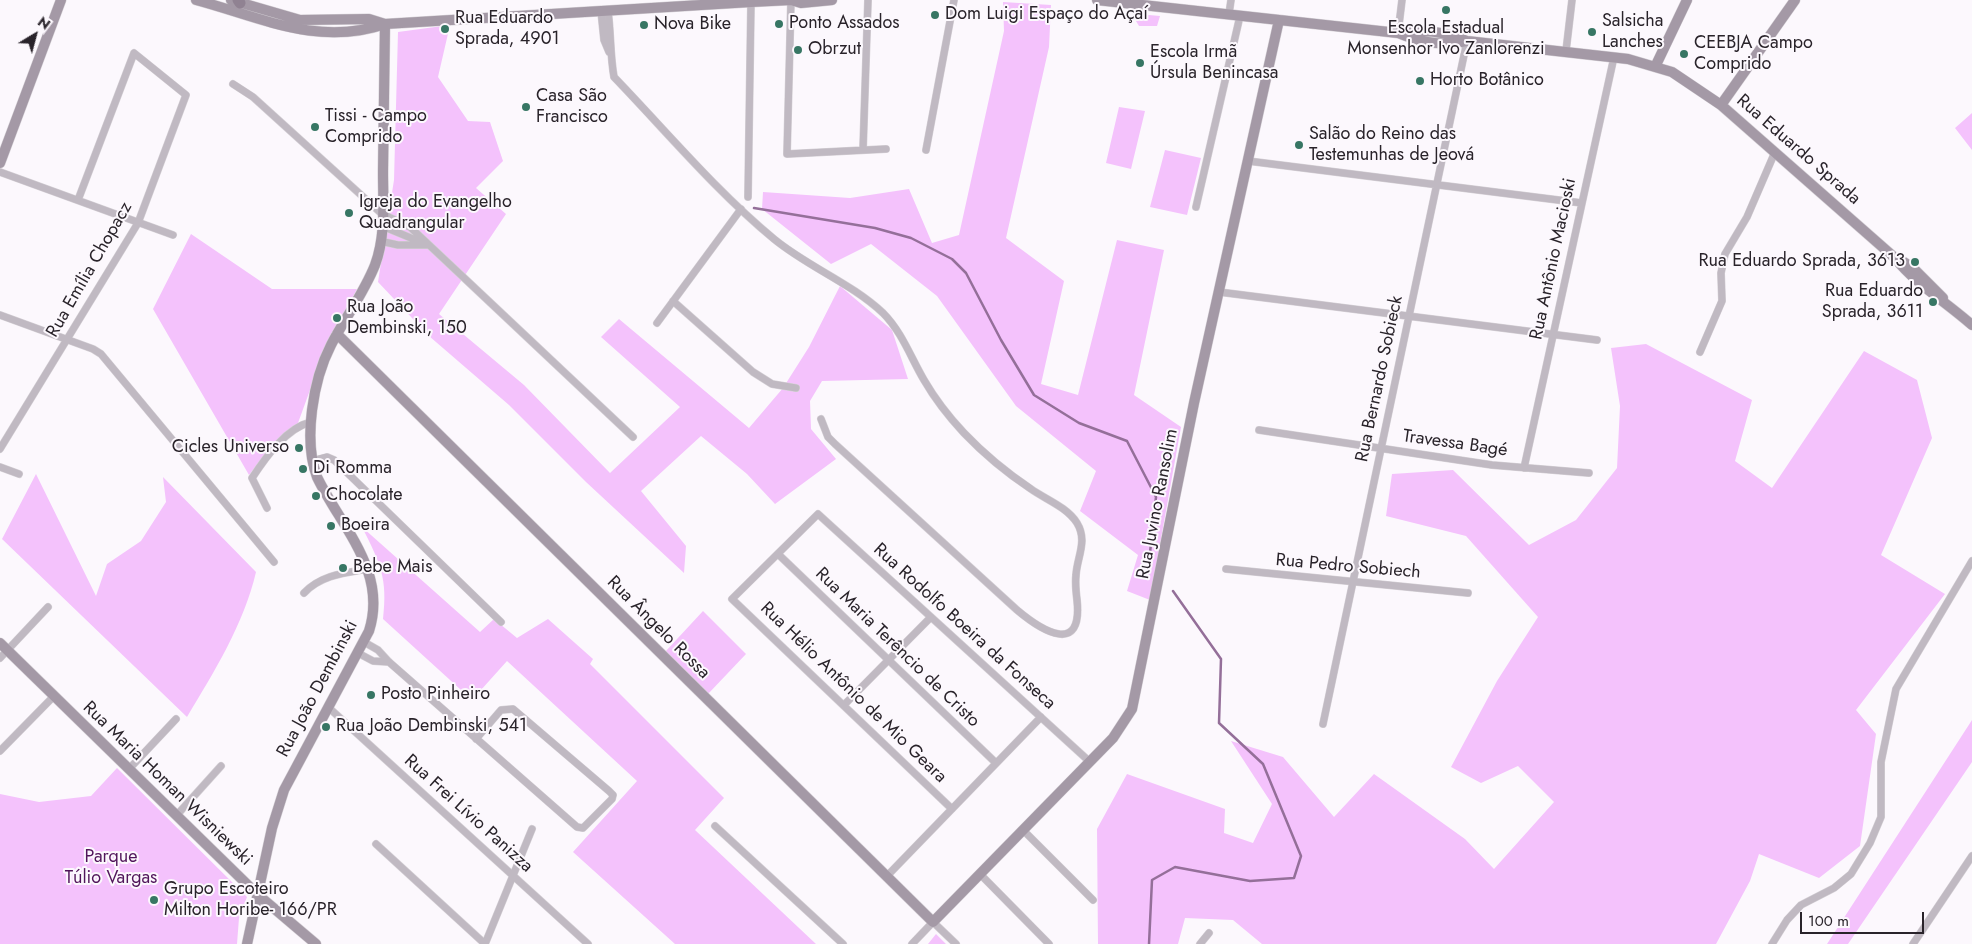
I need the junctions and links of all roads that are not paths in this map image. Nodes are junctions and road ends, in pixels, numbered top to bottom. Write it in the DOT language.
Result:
graph roads {
  1 [pos="61,0"];
  2 [pos="196,0"];
  3 [pos="791,0"];
  4 [pos="832,0"];
  5 [pos="868,0"];
  6 [pos="954,0"];
  7 [pos="1097,0"];
  8 [pos="1231,0"];
  9 [pos="1402,0"];
  10 [pos="1572,0"];
  11 [pos="1687,0"];
  12 [pos="1795,0"];
  13 [pos="236,1"];
  14 [pos="777,1"];
  15 [pos="752,2"];
  16 [pos="604,11"];
  17 [pos="1229,14"];
  18 [pos="1240,16"];
  19 [pos="1279,20"];
  20 [pos="385,24"];
  21 [pos="1398,33"];
  22 [pos="1467,41"];
  23 [pos="1566,51"];
  24 [pos="1614,57"];
  25 [pos="1656,65"];
  26 [pos="234,84"];
  27 [pos="1721,105"];
  28 [pos="886,149"];
  29 [pos="863,150"];
  30 [pos="926,150"];
  31 [pos="1776,152"];
  32 [pos="1248,161"];
  33 [pos="0,163"];
  34 [pos="0,172"];
  35 [pos="1437,185"];
  36 [pos="748,197"];
  37 [pos="78,200"];
  38 [pos="1582,203"];
  39 [pos="1196,207"];
  40 [pos="741,209"];
  41 [pos="382,214"];
  42 [pos="138,222"];
  43 [pos="382,226"];
  44 [pos="173,236"];
  45 [pos="380,241"];
  46 [pos="428,245"];
  47 [pos="1219,292"];
  48 [pos="674,301"];
  49 [pos="0,315"];
  50 [pos="1409,316"];
  51 [pos="657,323"];
  52 [pos="1972,325"];
  53 [pos="337,334"];
  54 [pos="1553,334"];
  55 [pos="67,340"];
  56 [pos="1597,340"];
  57 [pos="1700,352"];
  58 [pos="796,388"];
  59 [pos="821,419"];
  60 [pos="311,422"];
  61 [pos="1259,430"];
  62 [pos="633,436"];
  63 [pos="0,449"];
  64 [pos="1381,449"];
  65 [pos="312,461"];
  66 [pos="0,467"];
  67 [pos="1524,468"];
  68 [pos="1589,473"];
  69 [pos="19,474"];
  70 [pos="267,508"];
  71 [pos="778,554"];
  72 [pos="1972,561"];
  73 [pos="274,562"];
  74 [pos="368,569"];
  75 [pos="1226,569"];
  76 [pos="1353,583"];
  77 [pos="304,593"];
  78 [pos="1468,594"];
  79 [pos="48,607"];
  80 [pos="931,617"];
  81 [pos="501,622"];
  82 [pos="364,642"];
  83 [pos="2,650"];
  84 [pos="358,653"];
  85 [pos="888,660"];
  86 [pos="389,662"];
  87 [pos="54,696"];
  88 [pos="844,705"];
  89 [pos="328,707"];
  90 [pos="1041,717"];
  91 [pos="176,719"];
  92 [pos="1323,724"];
  93 [pos="476,740"];
  94 [pos="0,751"];
  95 [pos="1090,762"];
  96 [pos="996,763"];
  97 [pos="221,766"];
  98 [pos="129,769"];
  99 [pos="952,809"];
  100 [pos="176,816"];
  101 [pos="715,826"];
  102 [pos="532,829"];
  103 [pos="1023,830"];
  104 [pos="376,844"];
  105 [pos="1972,856"];
  106 [pos="980,874"];
  107 [pos="513,876"];
  108 [pos="886,876"];
  109 [pos="257,894"];
  110 [pos="1093,900"];
  111 [pos="933,922"];
  112 [pos="1209,933"];
  113 [pos="247,944"];
  114 [pos="316,944"];
  115 [pos="485,944"];
  116 [pos="588,944"];
  117 [pos="843,944"];
  118 [pos="912,944"];
  119 [pos="956,944"];
  120 [pos="1049,944"];
  121 [pos="1200,944"];
  122 [pos="1772,944"];
  123 [pos="1914,944"];
  1 -- 33 [label="main road"];
  2 -- 20 [label="main road"];
  3 -- 4 [label="main road"];
  3 -- 14 [label="main road"];
  3 -- 29 [label="street"];
  5 -- 29 [label="street"];
  6 -- 30 [label="street"];
  7 -- 17 [label="main road, Rua Eduardo Sprada"];
  8 -- 17 [label="street"];
  9 -- 21 [label="street"];
  10 -- 23 [label="street"];
  11 -- 25 [label="main road"];
  12 -- 27 [label="main road"];
  13 -- 20 [label="main road"];
  14 -- 15 [label="main road"];
  15 -- 16 [label="main road"];
  15 -- 36 [label="street"];
  16 -- 20 [label="main road"];
  16 -- 40 [label="street"];
  17 -- 18 [label="main road, Rua Eduardo Sprada"];
  18 -- 19 [label="main road, Rua Eduardo Sprada"];
  18 -- 39 [label="street"];
  19 -- 21 [label="main road, Rua Eduardo Sprada"];
  19 -- 32 [label="main road, Rua Juvino Ransolim"];
  20 -- 41 [label="main road, Rua João Dembinski"];
  21 -- 22 [label="main road, Rua Eduardo Sprada"];
  22 -- 23 [label="main road, Rua Eduardo Sprada"];
  22 -- 35 [label="street, Rua Bernardo Sobieck"];
  23 -- 24 [label="main road, Rua Eduardo Sprada"];
  24 -- 25 [label="main road, Rua Eduardo Sprada"];
  24 -- 38 [label="street, Rua Antônio Macioski"];
  25 -- 27 [label="main road, Rua Eduardo Sprada"];
  26 -- 41 [label="street"];
  27 -- 31 [label="main road, Rua Eduardo Sprada"];
  28 -- 29 [label="street"];
  31 -- 52 [label="main road, Rua Eduardo Sprada"];
  31 -- 57 [label="street"];
  32 -- 35 [label="street"];
  32 -- 47 [label="main road, Rua Juvino Ransolim"];
  34 -- 37 [label="street"];
  35 -- 38 [label="street"];
  35 -- 50 [label="street, Rua Bernardo Sobieck"];
  37 -- 42 [label="street"];
  37 -- 42 [label="street, Rua Emília Chopacz"];
  38 -- 54 [label="street, Rua Antônio Macioski"];
  40 -- 48 [label="street"];
  40 -- 59 [label="street"];
  41 -- 43 [label="main road, Rua João Dembinski"];
  41 -- 46 [label="street"];
  42 -- 44 [label="street"];
  42 -- 55 [label="street, Rua Emília Chopacz"];
  43 -- 45 [label="main road, Rua João Dembinski"];
  43 -- 46 [label="street"];
  45 -- 46 [label="street"];
  45 -- 53 [label="main road, Rua João Dembinski"];
  46 -- 62 [label="street"];
  47 -- 50 [label="street"];
  47 -- 95 [label="main road, Rua Juvino Ransolim"];
  48 -- 51 [label="street"];
  48 -- 58 [label="street"];
  49 -- 55 [label="street"];
  50 -- 54 [label="street"];
  50 -- 64 [label="street, Rua Bernardo Sobieck"];
  53 -- 60 [label="main road, Rua João Dembinski"];
  53 -- 108 [label="main road, Rua Ângelo Rossa"];
  54 -- 56 [label="street"];
  54 -- 67 [label="street, Rua Antônio Macioski"];
  55 -- 63 [label="street, Rua Emília Chopacz"];
  55 -- 73 [label="street"];
  60 -- 65 [label="main road, Rua João Dembinski"];
  60 -- 70 [label="street"];
  61 -- 64 [label="street, Travessa Bagé"];
  64 -- 67 [label="street, Travessa Bagé"];
  64 -- 76 [label="street, Rua Bernardo Sobieck"];
  65 -- 74 [label="main road, Rua João Dembinski"];
  65 -- 81 [label="street"];
  66 -- 69 [label="street"];
  67 -- 68 [label="street, Travessa Bagé"];
  71 -- 80 [label="street, Rua Rodolfo Boeira da Fonseca"];
  71 -- 85 [label="street, Rua Maria Terêncio de Cristo"];
  71 -- 88 [label="street, Rua Hélio Antônio de Mio Geara"];
  72 -- 122 [label="street"];
  74 -- 77 [label="street"];
  74 -- 82 [label="main road, Rua João Dembinski"];
  75 -- 76 [label="street, Rua Pedro Sobiech"];
  76 -- 78 [label="street, Rua Pedro Sobiech"];
  76 -- 92 [label="street, Rua Bernardo Sobieck"];
  79 -- 83 [label="street"];
  80 -- 85 [label="street"];
  80 -- 90 [label="street, Rua Rodolfo Boeira da Fonseca"];
  82 -- 84 [label="main road, Rua João Dembinski"];
  82 -- 86 [label="street"];
  83 -- 87 [label="main road, Rua Maria Homan Wisniewski"];
  84 -- 86 [label="street"];
  84 -- 89 [label="main road, Rua João Dembinski"];
  85 -- 88 [label="street"];
  85 -- 96 [label="street, Rua Maria Terêncio de Cristo"];
  86 -- 93 [label="street"];
  87 -- 94 [label="street"];
  87 -- 98 [label="main road, Rua Maria Homan Wisniewski"];
  88 -- 99 [label="street, Rua Hélio Antônio de Mio Geara"];
  89 -- 107 [label="street, Rua Frei Lívio Panizza"];
  89 -- 109 [label="main road, Rua João Dembinski"];
  90 -- 95 [label="street, Rua Rodolfo Boeira da Fonseca"];
  90 -- 96 [label="street"];
  91 -- 98 [label="street"];
  93 -- 93 [label="street"];
  95 -- 103 [label="main road, Rua Juvino Ransolim"];
  96 -- 99 [label="street"];
  97 -- 100 [label="street"];
  98 -- 100 [label="main road, Rua Maria Homan Wisniewski"];
  99 -- 108 [label="street"];
  100 -- 109 [label="main road, Rua Maria Homan Wisniewski"];
  101 -- 117 [label="street"];
  102 -- 107 [label="street"];
  103 -- 106 [label="main road, Rua Juvino Ransolim"];
  103 -- 110 [label="street"];
  104 -- 115 [label="street"];
  105 -- 123 [label="street"];
  106 -- 111 [label="main road, Rua Juvino Ransolim"];
  106 -- 120 [label="street"];
  107 -- 115 [label="street"];
  107 -- 116 [label="street, Rua Frei Lívio Panizza"];
  108 -- 111 [label="main road, Rua Ângelo Rossa"];
  109 -- 113 [label="main road, Rua João Dembinski"];
  109 -- 114 [label="main road, Rua Maria Homan Wisniewski"];
  111 -- 118 [label="street"];
  111 -- 119 [label="street, Rua Ângelo Rossa"];
  112 -- 121 [label="street"];
}
